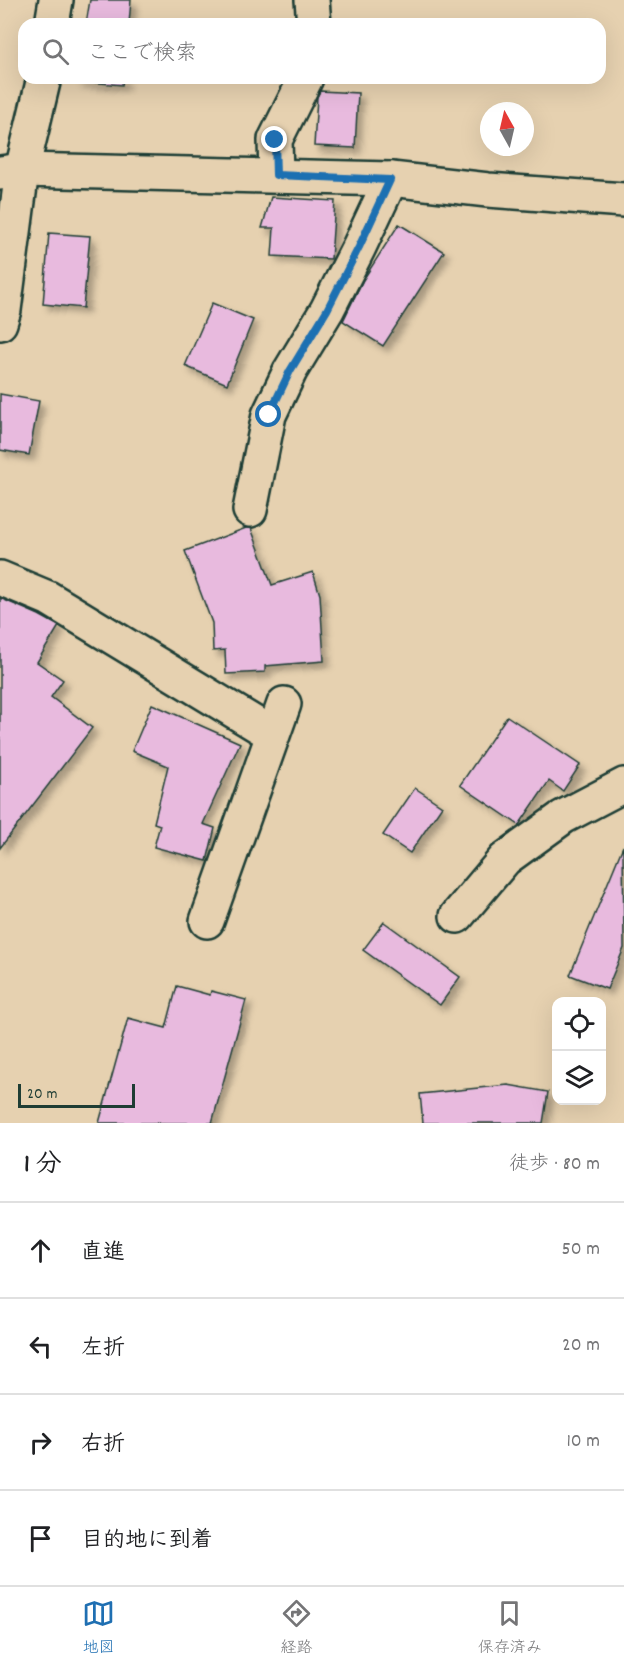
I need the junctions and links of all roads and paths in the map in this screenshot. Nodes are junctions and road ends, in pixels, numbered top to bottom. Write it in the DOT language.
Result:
graph roads {
  1 [pos="56,0"];
  2 [pos="312,0"];
  3 [pos="53,18"];
  4 [pos="314,18"];
  5 [pos="42,84"];
  6 [pos="303,84"];
  7 [pos="11,171"];
  8 [pos="276,175"];
  9 [pos="390,180"];
  10 [pos="624,200"];
  11 [pos="0,323"];
  12 [pos="250,510"];
  13 [pos="0,578"];
  14 [pos="284,704"];
  15 [pos="273,734"];
  16 [pos="624,785"];
  17 [pos="457,916"];
  18 [pos="207,921"];
  1 -- 3 [label="street"];
  2 -- 4 [label="street"];
  5 -- 7 [label="street"];
  6 -- 8 [label="street"];
  7 -- 8 [label="street"];
  7 -- 11 [label="street"];
  8 -- 9 [label="street"];
  9 -- 10 [label="street"];
  9 -- 12 [label="street"];
  13 -- 15 [label="street"];
  14 -- 15 [label="street"];
  15 -- 18 [label="street"];
  16 -- 17 [label="street"];
}
